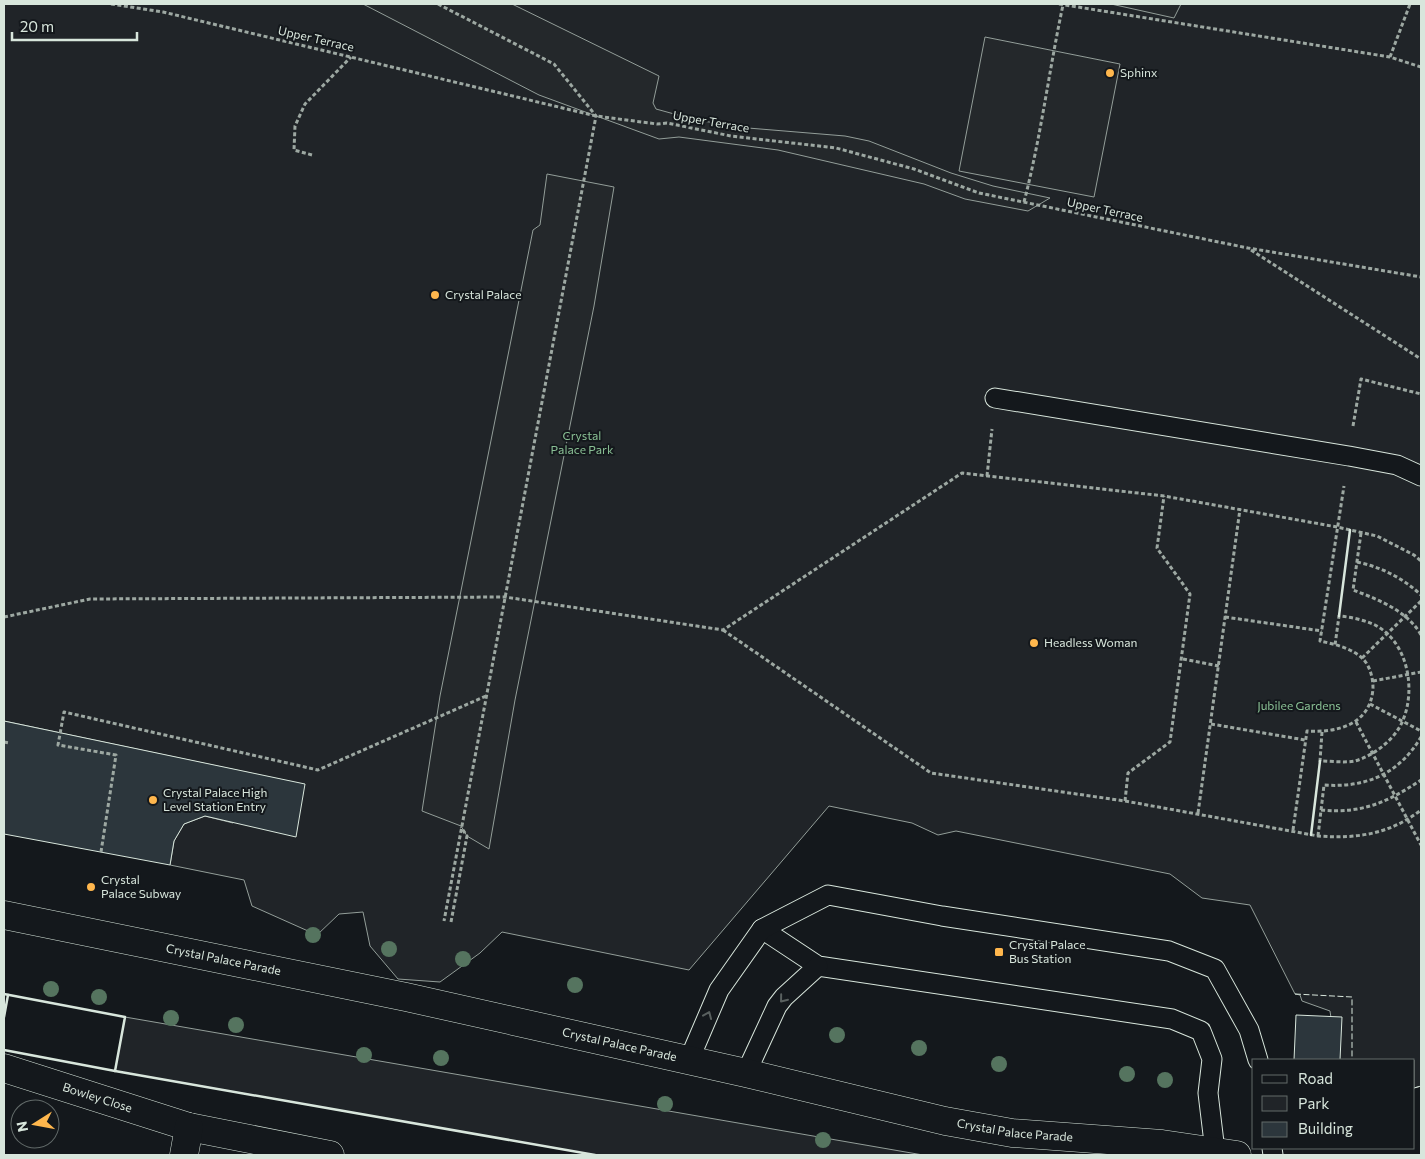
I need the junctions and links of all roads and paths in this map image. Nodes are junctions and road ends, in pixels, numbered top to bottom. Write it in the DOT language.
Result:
graph roads {
  1 [pos="111,4"];
  2 [pos="438,4"];
  3 [pos="1061,4"];
  4 [pos="1410,4"];
  5 [pos="351,57"];
  6 [pos="1390,57"];
  7 [pos="1421,67"];
  8 [pos="596,116"];
  9 [pos="312,156"];
  10 [pos="1024,202"];
  11 [pos="1248,248"];
  12 [pos="1421,277"];
  13 [pos="1421,359"];
  14 [pos="1421,394"];
  15 [pos="995,398"];
  16 [pos="1348,456"];
  17 [pos="987,476"];
  18 [pos="1421,476"];
  19 [pos="1164,496"];
  20 [pos="1240,510"];
  21 [pos="1337,527"];
  22 [pos="1361,533"];
  23 [pos="1421,561"];
  24 [pos="1357,562"];
  25 [pos="1421,595"];
  26 [pos="505,598"];
  27 [pos="1421,601"];
  28 [pos="4,617"];
  29 [pos="1226,617"];
  30 [pos="1405,617"];
  31 [pos="723,630"];
  32 [pos="1322,631"];
  33 [pos="1387,634"];
  34 [pos="1421,635"];
  35 [pos="1335,645"];
  36 [pos="1362,658"];
  37 [pos="1183,659"];
  38 [pos="1219,666"];
  39 [pos="1421,672"];
  40 [pos="1408,675"];
  41 [pos="1372,681"];
  42 [pos="486,696"];
  43 [pos="1370,704"];
  44 [pos="1356,722"];
  45 [pos="1403,722"];
  46 [pos="1211,724"];
  47 [pos="1421,731"];
  48 [pos="1322,732"];
  49 [pos="1421,737"];
  50 [pos="1305,740"];
  51 [pos="4,742"];
  52 [pos="10,743"];
  53 [pos="1372,754"];
  54 [pos="1384,776"];
  55 [pos="1421,780"];
  56 [pos="1395,797"];
  57 [pos="1125,800"];
  58 [pos="1321,810"];
  59 [pos="1421,810"];
  60 [pos="1198,813"];
  61 [pos="1407,821"];
  62 [pos="461,826"];
  63 [pos="1292,830"];
  64 [pos="1318,836"];
  65 [pos="1421,845"];
  66 [pos="101,852"];
  67 [pos="4,914"];
  68 [pos="444,921"];
  69 [pos="451,922"];
  70 [pos="762,929"];
  71 [pos="818,966"];
  72 [pos="1258,1059"];
  73 [pos="689,1060"];
  74 [pos="4,1068"];
  75 [pos="746,1073"];
  76 [pos="189,1127"];
  77 [pos="1226,1153"];
  78 [pos="184,1155"];
  79 [pos="330,1155"];
  1 -- 5 [label="path, Upper Terrace"];
  2 -- 8 [label="path"];
  3 -- 6 [label="path"];
  3 -- 10 [label="path"];
  4 -- 6 [label="path"];
  5 -- 8 [label="path, Upper Terrace"];
  5 -- 9 [label="path"];
  6 -- 7 [label="path"];
  8 -- 10 [label="path, Upper Terrace"];
  8 -- 26 [label="path"];
  10 -- 11 [label="path, Upper Terrace"];
  11 -- 12 [label="path, Upper Terrace"];
  11 -- 13 [label="path"];
  14 -- 16 [label="path"];
  15 -- 16 [label="lane"];
  15 -- 17 [label="path"];
  16 -- 18 [label="lane"];
  16 -- 21 [label="path"];
  17 -- 19 [label="path"];
  17 -- 31 [label="path"];
  19 -- 20 [label="path"];
  19 -- 37 [label="path"];
  20 -- 21 [label="path"];
  20 -- 29 [label="path"];
  21 -- 22 [label="path"];
  21 -- 32 [label="path"];
  22 -- 23 [label="path"];
  22 -- 24 [label="path"];
  24 -- 25 [label="path"];
  24 -- 30 [label="path"];
  26 -- 28 [label="path"];
  26 -- 31 [label="path"];
  26 -- 42 [label="path"];
  27 -- 30 [label="path"];
  29 -- 32 [label="path"];
  29 -- 38 [label="path"];
  30 -- 33 [label="path"];
  30 -- 34 [label="path"];
  31 -- 57 [label="path"];
  32 -- 35 [label="path"];
  33 -- 35 [label="path"];
  33 -- 36 [label="path"];
  33 -- 40 [label="path"];
  35 -- 36 [label="path"];
  36 -- 41 [label="path"];
  37 -- 38 [label="path"];
  37 -- 57 [label="path"];
  38 -- 46 [label="path"];
  39 -- 40 [label="path"];
  40 -- 41 [label="path"];
  40 -- 45 [label="path"];
  41 -- 43 [label="path"];
  42 -- 62 [label="path"];
  42 -- 66 [label="path"];
  43 -- 44 [label="path"];
  43 -- 45 [label="path"];
  44 -- 48 [label="path"];
  44 -- 53 [label="path"];
  45 -- 47 [label="path"];
  45 -- 53 [label="path"];
  46 -- 50 [label="path"];
  46 -- 60 [label="path"];
  48 -- 50 [label="path"];
  48 -- 53 [label="path"];
  49 -- 54 [label="path"];
  50 -- 63 [label="path"];
  51 -- 52 [label="path"];
  53 -- 54 [label="path"];
  54 -- 56 [label="path"];
  54 -- 58 [label="path"];
  55 -- 56 [label="path"];
  56 -- 58 [label="path"];
  56 -- 61 [label="path"];
  57 -- 60 [label="path"];
  58 -- 64 [label="path"];
  59 -- 61 [label="path"];
  60 -- 63 [label="path"];
  61 -- 64 [label="path"];
  61 -- 65 [label="path"];
  62 -- 68 [label="path"];
  62 -- 69 [label="path"];
  63 -- 64 [label="path"];
  67 -- 73 [label="main road, Crystal Palace Parade"];
  70 -- 71 [label="lane"];
  70 -- 72 [label="lane"];
  73 -- 70 [label="lane, one-way"];
  71 -- 75 [label="lane, one-way"];
  71 -- 77 [label="lane"];
  73 -- 75 [label="main road, Crystal Palace Parade"];
  74 -- 76 [label="main road, Bowley Close"];
  75 -- 77 [label="main road, Crystal Palace Parade"];
  76 -- 78 [label="main road"];
  76 -- 79 [label="main road, Bowley Close"];
}
